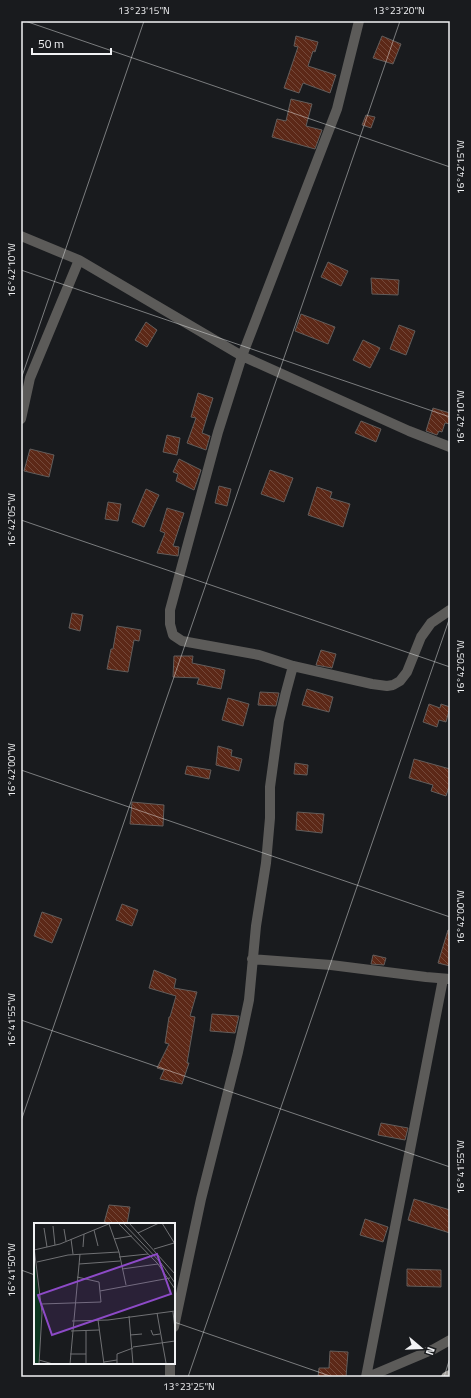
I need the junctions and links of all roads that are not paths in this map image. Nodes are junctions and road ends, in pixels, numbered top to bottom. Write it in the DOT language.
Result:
graph roads {
  1 [pos="359,21"];
  2 [pos="21,236"];
  3 [pos="79,260"];
  4 [pos="242,356"];
  5 [pos="21,419"];
  6 [pos="450,447"];
  7 [pos="450,610"];
  8 [pos="294,666"];
  9 [pos="252,959"];
  10 [pos="447,979"];
  11 [pos="175,1322"];
  12 [pos="450,1340"];
  13 [pos="170,1364"];
  14 [pos="450,1375"];
  15 [pos="170,1377"];
  16 [pos="367,1377"];
  17 [pos="446,1377"];
  1 -- 4 [label="street"];
  2 -- 3 [label="street"];
  3 -- 4 [label="street"];
  3 -- 5 [label="street"];
  4 -- 6 [label="street"];
  4 -- 8 [label="street"];
  7 -- 8 [label="street"];
  8 -- 9 [label="street"];
  9 -- 10 [label="street"];
  9 -- 11 [label="street"];
  10 -- 16 [label="street"];
  12 -- 16 [label="street"];
  13 -- 15 [label="street"];
  14 -- 17 [label="main road"];
}
